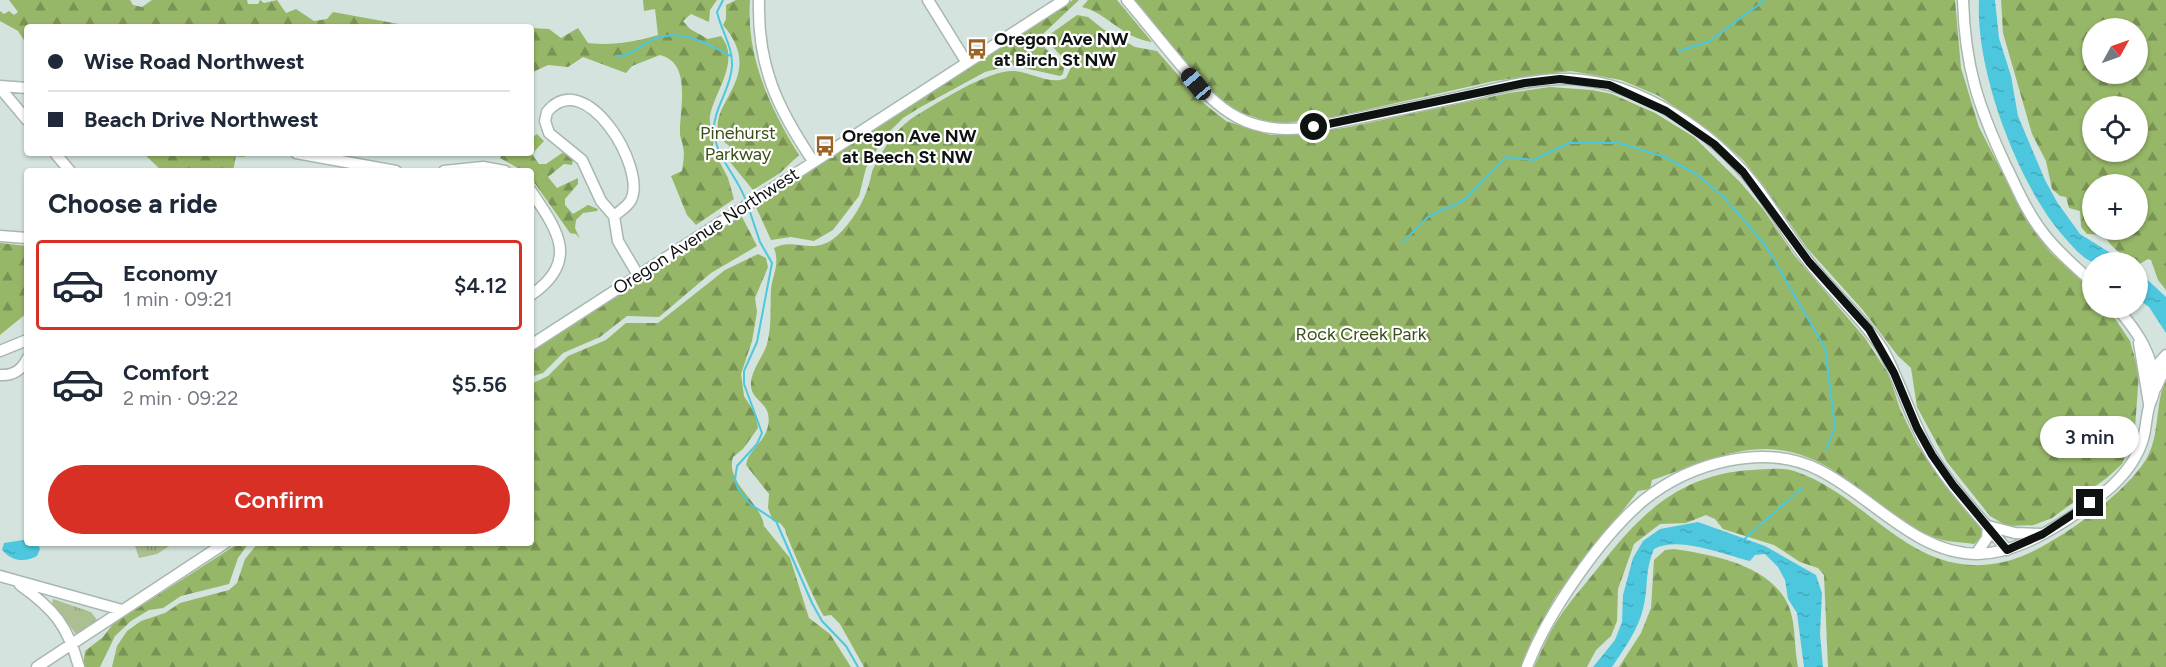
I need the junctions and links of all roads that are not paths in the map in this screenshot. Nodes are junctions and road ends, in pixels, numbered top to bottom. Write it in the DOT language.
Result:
graph roads {
  1 [pos="759,0"];
  2 [pos="928,0"];
  3 [pos="1064,0"];
  4 [pos="1127,0"];
  5 [pos="1963,0"];
  6 [pos="967,63"];
  7 [pos="0,87"];
  8 [pos="24,88"];
  9 [pos="24,116"];
  10 [pos="58,156"];
  11 [pos="308,156"];
  12 [pos="813,161"];
  13 [pos="68,168"];
  14 [pos="354,168"];
  15 [pos="534,196"];
  16 [pos="614,216"];
  17 [pos="0,236"];
  18 [pos="24,238"];
  19 [pos="2082,272"];
  20 [pos="638,275"];
  21 [pos="534,293"];
  22 [pos="2124,318"];
  23 [pos="24,341"];
  24 [pos="534,343"];
  25 [pos="2143,343"];
  26 [pos="0,351"];
  27 [pos="2166,354"];
  28 [pos="24,364"];
  29 [pos="2166,366"];
  30 [pos="2148,370"];
  31 [pos="0,375"];
  32 [pos="2154,391"];
  33 [pos="2149,405"];
  34 [pos="1988,526"];
  35 [pos="2043,534"];
  36 [pos="220,546"];
  37 [pos="2007,550"];
  38 [pos="1976,554"];
  39 [pos="0,576"];
  40 [pos="12,579"];
  41 [pos="122,610"];
  42 [pos="72,644"];
  43 [pos="37,667"];
  44 [pos="79,667"];
  45 [pos="1527,667"];
  1 -- 12 [label="street"];
  2 -- 6 [label="street"];
  3 -- 6 [label="street, Oregon Avenue Northwest"];
  4 -- 34 [label="street"];
  5 -- 19 [label="street"];
  6 -- 12 [label="street, Oregon Avenue Northwest"];
  7 -- 8 [label="street"];
  7 -- 9 [label="street"];
  10 -- 13 [label="street"];
  11 -- 14 [label="street"];
  12 -- 20 [label="street, Oregon Avenue Northwest"];
  15 -- 21 [label="street"];
  16 -- 16 [label="street"];
  16 -- 20 [label="street"];
  17 -- 18 [label="street"];
  20 -- 24 [label="street, Oregon Avenue Northwest"];
  22 -- 25 [label="street"];
  23 -- 26 [label="street"];
  25 -- 27 [label="street"];
  25 -- 30 [label="street"];
  27 -- 30 [label="street"];
  28 -- 31 [label="street"];
  29 -- 30 [label="street"];
  29 -- 32 [label="street"];
  30 -- 32 [label="street"];
  30 -- 33 [label="street"];
  32 -- 33 [label="street"];
  33 -- 35 [label="street"];
  34 -- 35 [label="street"];
  34 -- 37 [label="street"];
  34 -- 38 [label="street"];
  35 -- 37 [label="street"];
  36 -- 41 [label="street"];
  37 -- 38 [label="street"];
  38 -- 45 [label="street"];
  39 -- 40 [label="street"];
  40 -- 41 [label="street"];
  40 -- 42 [label="street"];
  41 -- 42 [label="street"];
  42 -- 43 [label="street"];
  42 -- 44 [label="street"];
}
